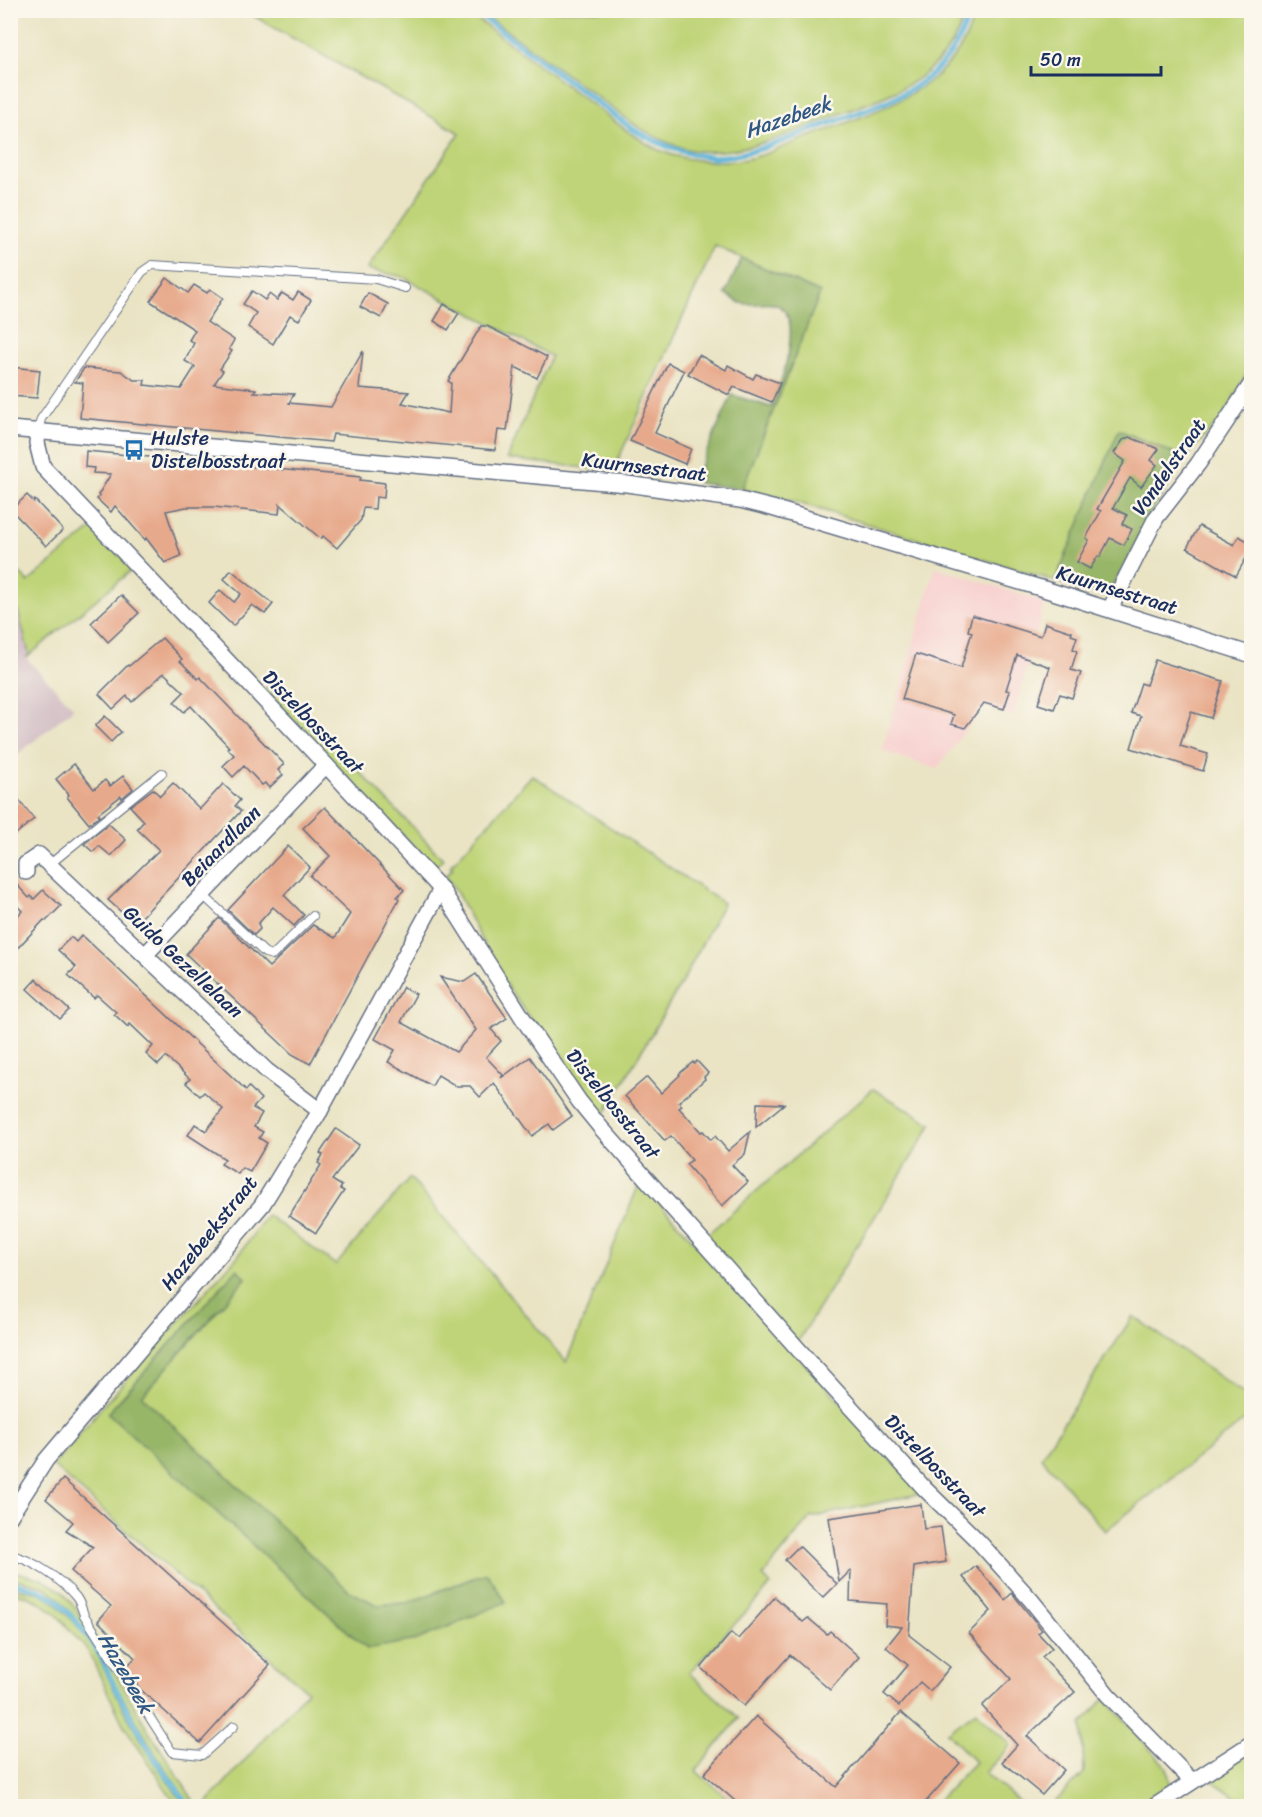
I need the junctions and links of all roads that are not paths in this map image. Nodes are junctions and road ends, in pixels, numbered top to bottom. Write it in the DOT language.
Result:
graph roads {
  1 [pos="405,288"];
  2 [pos="1251,383"];
  3 [pos="10,429"];
  4 [pos="38,432"];
  5 [pos="1110,609"];
  6 [pos="1251,655"];
  7 [pos="326,765"];
  8 [pos="162,773"];
  9 [pos="50,864"];
  10 [pos="26,872"];
  11 [pos="441,889"];
  12 [pos="203,895"];
  13 [pos="313,916"];
  14 [pos="145,955"];
  15 [pos="320,1111"];
  16 [pos="10,1516"];
  17 [pos="10,1555"];
  18 [pos="234,1725"];
  19 [pos="1251,1743"];
  20 [pos="1192,1782"];
  21 [pos="1155,1806"];
  1 -- 4 [label="lane"];
  2 -- 5 [label="street, Vondelstraat"];
  3 -- 4 [label="street, Kuurnsestraat"];
  4 -- 5 [label="street, Kuurnsestraat"];
  4 -- 7 [label="street, Distelbosstraat"];
  5 -- 6 [label="street, Kuurnsestraat"];
  7 -- 11 [label="street, Distelbosstraat"];
  7 -- 12 [label="street, Beiaardlaan"];
  8 -- 9 [label="lane"];
  9 -- 10 [label="street"];
  9 -- 14 [label="street, Guido Gezellelaan"];
  11 -- 15 [label="street, Hazebeekstraat"];
  11 -- 20 [label="street, Distelbosstraat"];
  12 -- 13 [label="lane"];
  12 -- 14 [label="street, Beiaardlaan"];
  14 -- 15 [label="street, Guido Gezellelaan"];
  15 -- 16 [label="street, Hazebeekstraat"];
  17 -- 18 [label="lane"];
  19 -- 20 [label="street"];
  20 -- 21 [label="street"];
}
